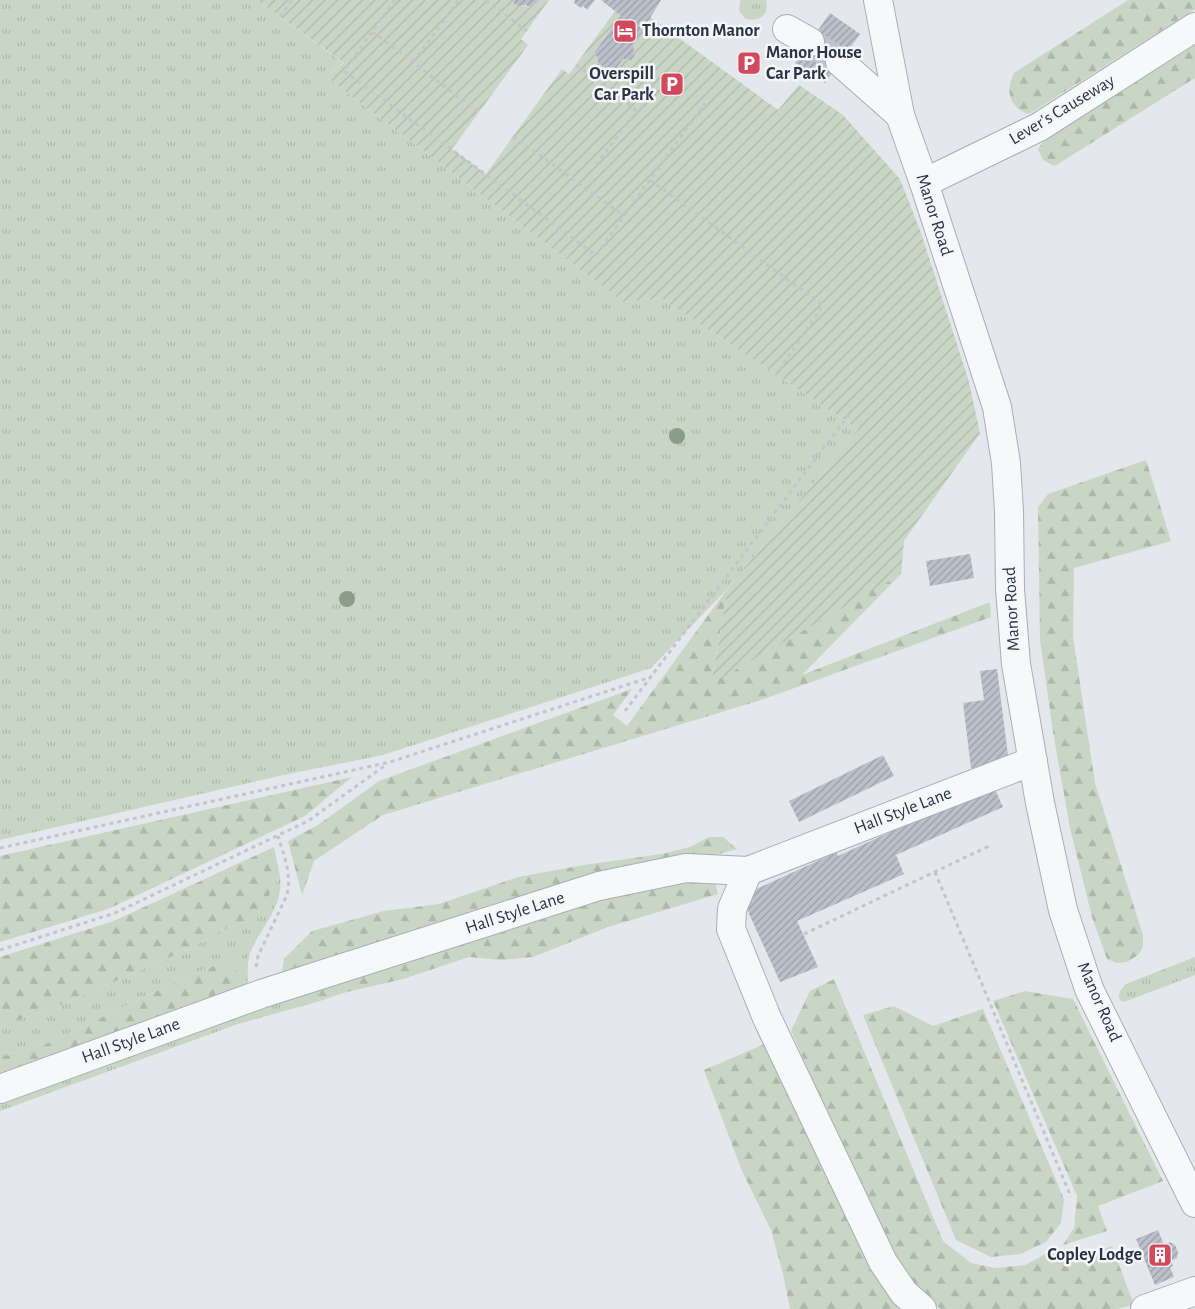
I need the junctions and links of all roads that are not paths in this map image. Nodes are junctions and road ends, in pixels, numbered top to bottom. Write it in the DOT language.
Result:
graph roads {
  1 [pos="878,0"];
  2 [pos="1195,27"];
  3 [pos="787,28"];
  4 [pos="810,42"];
  5 [pos="840,62"];
  6 [pos="900,115"];
  7 [pos="924,183"];
  8 [pos="1033,761"];
  9 [pos="748,871"];
  10 [pos="0,1089"];
  11 [pos="1195,1203"];
  12 [pos="1195,1291"];
  13 [pos="922,1309"];
  14 [pos="1145,1309"];
  1 -- 6 [label="street, Manor Road"];
  2 -- 7 [label="street, Lever's Causeway"];
  3 -- 4 [label="street"];
  5 -- 6 [label="street"];
  6 -- 7 [label="street, Manor Road"];
  7 -- 8 [label="street, Manor Road"];
  8 -- 9 [label="street, Hall Style Lane"];
  8 -- 11 [label="street, Manor Road"];
  9 -- 10 [label="street, Hall Style Lane"];
  9 -- 13 [label="street"];
  12 -- 14 [label="street"];
}
